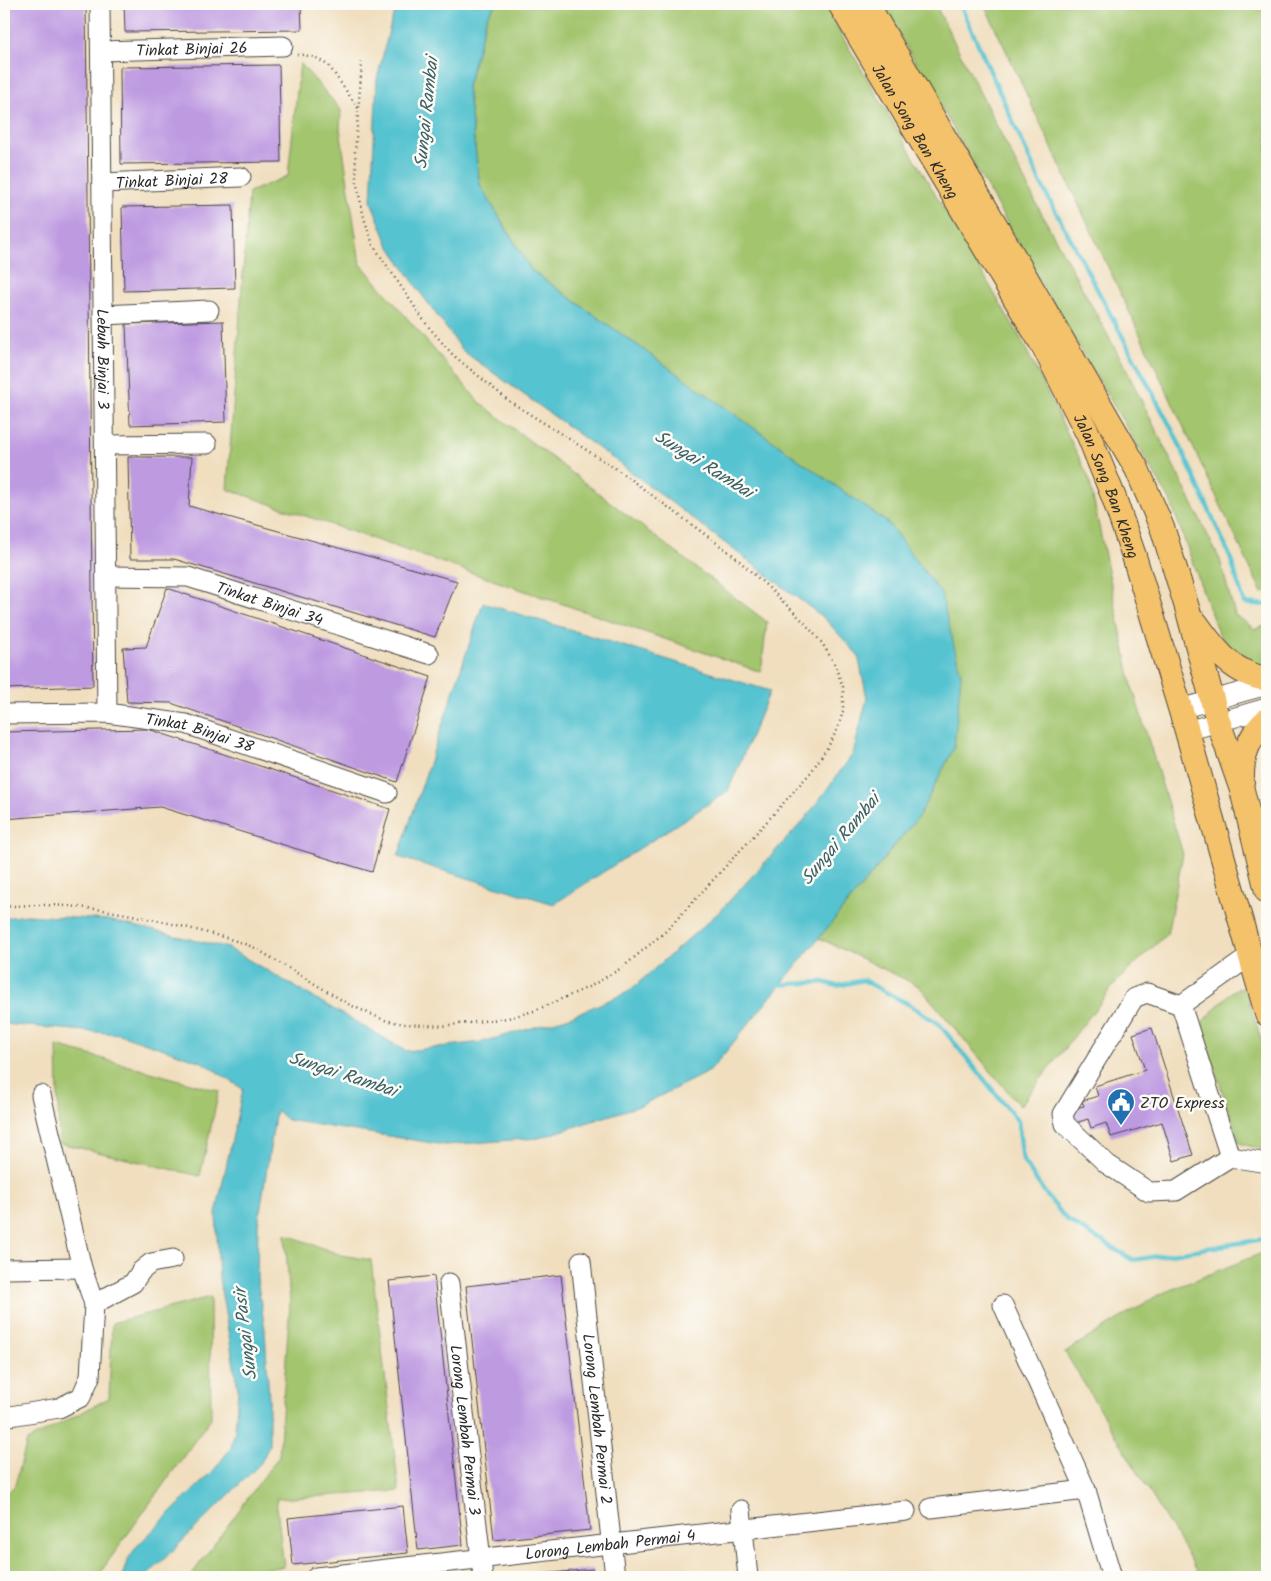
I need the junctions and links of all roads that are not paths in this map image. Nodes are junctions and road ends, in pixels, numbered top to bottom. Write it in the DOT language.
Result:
graph roads {
  1 [pos="100,4"];
  2 [pos="840,4"];
  3 [pos="867,4"];
  4 [pos="283,46"];
  5 [pos="101,51"];
  6 [pos="241,177"];
  7 [pos="102,183"];
  8 [pos="209,310"];
  9 [pos="103,315"];
  10 [pos="207,444"];
  11 [pos="105,445"];
  12 [pos="106,576"];
  13 [pos="1188,611"];
  14 [pos="429,654"];
  15 [pos="1267,679"];
  16 [pos="1267,685"];
  17 [pos="1267,708"];
  18 [pos="1215,711"];
  19 [pos="108,713"];
  20 [pos="4,714"];
  21 [pos="1184,720"];
  22 [pos="1267,720"];
  23 [pos="1242,790"];
  24 [pos="387,793"];
  25 [pos="1267,891"];
  26 [pos="1250,956"];
  27 [pos="1181,1005"];
  28 [pos="1267,1014"];
  29 [pos="42,1095"];
  30 [pos="1230,1156"];
  31 [pos="1267,1164"];
  32 [pos="173,1259"];
  33 [pos="581,1261"];
  34 [pos="82,1268"];
  35 [pos="4,1269"];
  36 [pos="449,1283"];
  37 [pos="94,1304"];
  38 [pos="1004,1305"];
  39 [pos="4,1417"];
  40 [pos="1086,1490"];
  41 [pos="931,1508"];
  42 [pos="740,1510"];
  43 [pos="906,1511"];
  44 [pos="743,1530"];
  45 [pos="612,1544"];
  46 [pos="482,1568"];
  47 [pos="316,1577"];
  48 [pos="615,1577"];
  49 [pos="748,1577"];
  50 [pos="1112,1577"];
  1 -- 5 [label="street, Lebuh Binjai 3"];
  2 -- 21 [label="main road, Jalan Song Ban Kheng"];
  3 -- 13 [label="main road, Jalan Song Ban Kheng"];
  4 -- 5 [label="street, Tinkat Binjai 26"];
  5 -- 7 [label="street, Lebuh Binjai 3"];
  6 -- 7 [label="street, Tinkat Binjai 28"];
  7 -- 9 [label="street, Lebuh Binjai 3"];
  8 -- 9 [label="street"];
  9 -- 11 [label="street, Lebuh Binjai 3"];
  10 -- 11 [label="street"];
  11 -- 12 [label="street, Lebuh Binjai 3"];
  12 -- 14 [label="street, Tinkat Binjai 34"];
  12 -- 19 [label="street, Lebuh Binjai 3"];
  13 -- 15 [label="main road"];
  13 -- 18 [label="main road, Jalan Song Ban Kheng"];
  16 -- 18 [label="street"];
  17 -- 18 [label="street"];
  18 -- 21 [label="street"];
  18 -- 23 [label="main road, Jalan Song Ban Kheng"];
  19 -- 20 [label="street, Tinkat Binjai 38"];
  19 -- 24 [label="street, Tinkat Binjai 38"];
  21 -- 26 [label="main road, Jalan Song Ban Kheng"];
  22 -- 23 [label="main road"];
  23 -- 25 [label="main road, Jalan Song Ban Kheng"];
  26 -- 27 [label="street"];
  26 -- 28 [label="main road, Jalan Song Ban Kheng"];
  27 -- 30 [label="street"];
  27 -- 30 [label="street"];
  29 -- 34 [label="street"];
  30 -- 31 [label="street"];
  32 -- 37 [label="street"];
  33 -- 45 [label="street, Lorong Lembah Permai 2"];
  34 -- 35 [label="street"];
  34 -- 37 [label="street"];
  36 -- 46 [label="street, Lorong Lembah Permai 3"];
  37 -- 39 [label="street"];
  38 -- 40 [label="street"];
  40 -- 41 [label="street"];
  40 -- 50 [label="street"];
  42 -- 44 [label="street"];
  43 -- 44 [label="street, Lorong Lembah Permai 4"];
  44 -- 45 [label="street, Lorong Lembah Permai 4"];
  44 -- 49 [label="street"];
  45 -- 46 [label="street, Lorong Lembah Permai 4"];
  45 -- 48 [label="street, Lorong Lembah Permai 2"];
  46 -- 47 [label="street, Lorong Lembah Permai 4"];
}
